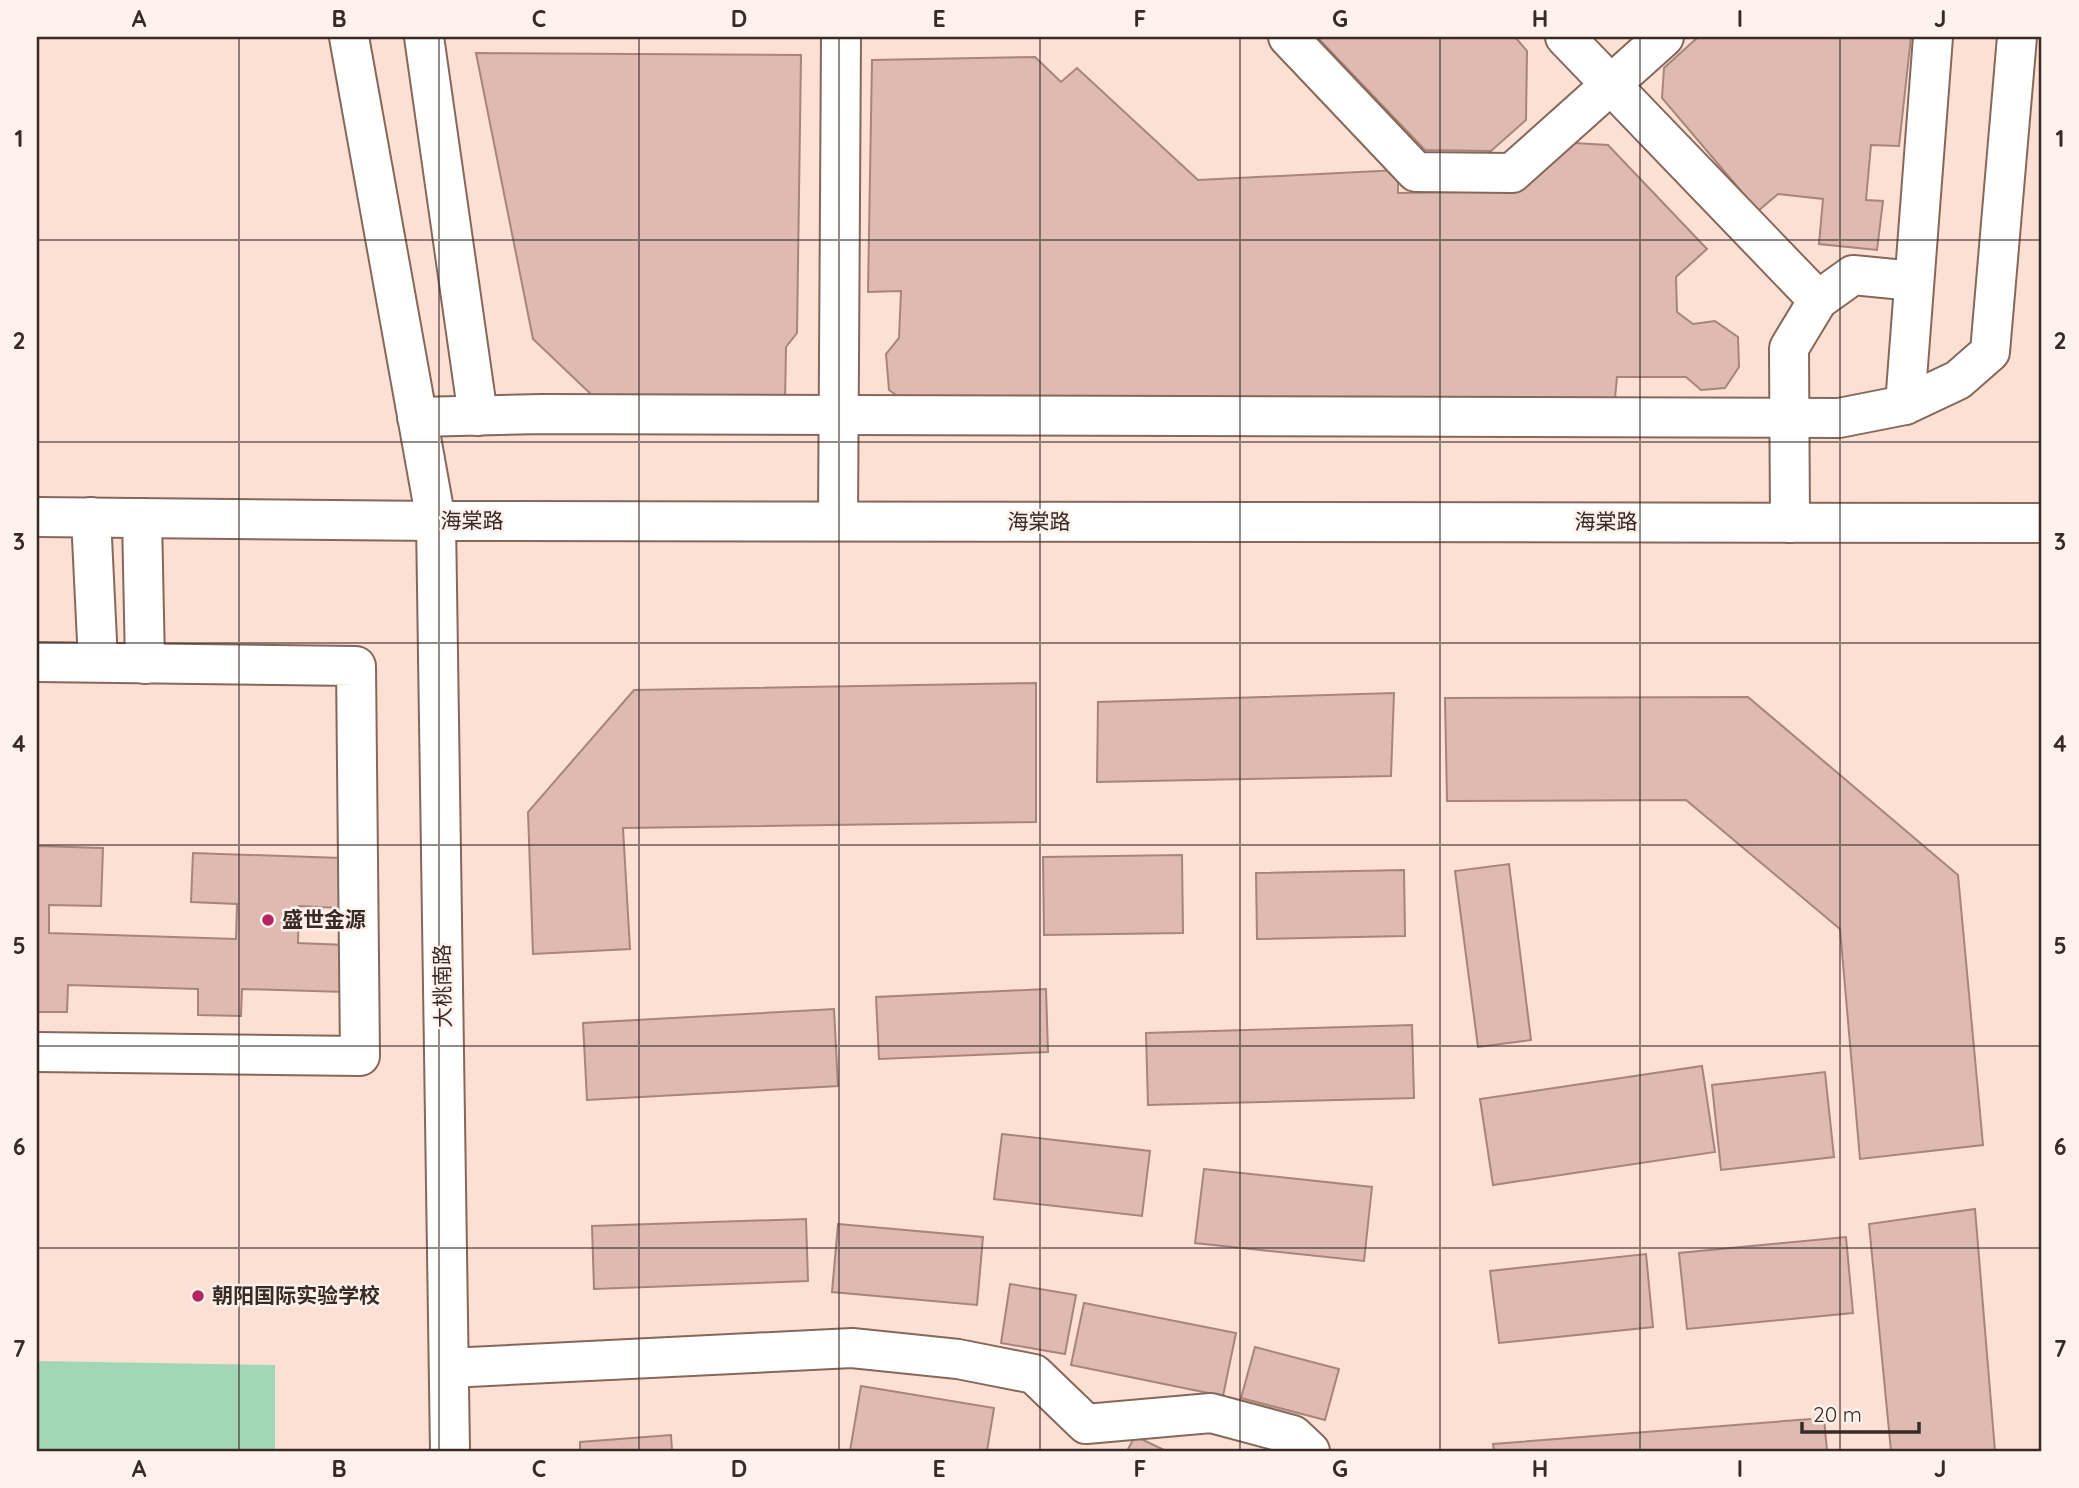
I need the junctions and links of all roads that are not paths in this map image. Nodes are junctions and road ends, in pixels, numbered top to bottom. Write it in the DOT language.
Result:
graph roads {
  1 [pos="349,37"];
  2 [pos="424,37"];
  3 [pos="841,37"];
  4 [pos="1288,37"];
  5 [pos="1565,37"];
  6 [pos="1664,37"];
  7 [pos="1933,37"];
  8 [pos="2017,37"];
  9 [pos="1611,84"];
  10 [pos="1914,281"];
  11 [pos="1818,300"];
  12 [pos="1905,405"];
  13 [pos="839,415"];
  14 [pos="478,416"];
  15 [pos="417,417"];
  16 [pos="1790,418"];
  17 [pos="37,517"];
  18 [pos="91,517"];
  19 [pos="142,518"];
  20 [pos="436,521"];
  21 [pos="838,521"];
  22 [pos="1790,523"];
  23 [pos="2042,523"];
  24 [pos="37,662"];
  25 [pos="98,662"];
  26 [pos="145,664"];
  27 [pos="37,1052"];
  28 [pos="449,1368"];
  29 [pos="450,1451"];
  30 [pos="1310,1451"];
  1 -- 15 [label="street, 大桃南路"];
  2 -- 14 [label="street"];
  3 -- 13 [label="street"];
  4 -- 9 [label="street"];
  5 -- 9 [label="street"];
  6 -- 9 [label="street"];
  7 -- 10 [label="street"];
  8 -- 12 [label="street"];
  9 -- 11 [label="street"];
  10 -- 11 [label="street"];
  10 -- 12 [label="street"];
  11 -- 16 [label="street"];
  12 -- 16 [label="street"];
  13 -- 14 [label="street"];
  13 -- 16 [label="street"];
  13 -- 21 [label="street"];
  14 -- 15 [label="street"];
  15 -- 20 [label="street, 大桃南路"];
  16 -- 22 [label="street"];
  17 -- 18 [label="street, 海棠路"];
  18 -- 19 [label="street, 海棠路"];
  18 -- 25 [label="street"];
  19 -- 20 [label="street, 海棠路"];
  19 -- 26 [label="street"];
  20 -- 21 [label="street, 海棠路"];
  20 -- 28 [label="street, 大桃南路"];
  21 -- 22 [label="street, 海棠路"];
  22 -- 23 [label="street, 海棠路"];
  24 -- 25 [label="street"];
  25 -- 26 [label="street"];
  26 -- 27 [label="street"];
  28 -- 29 [label="street, 大桃南路"];
  28 -- 30 [label="street"];
}
